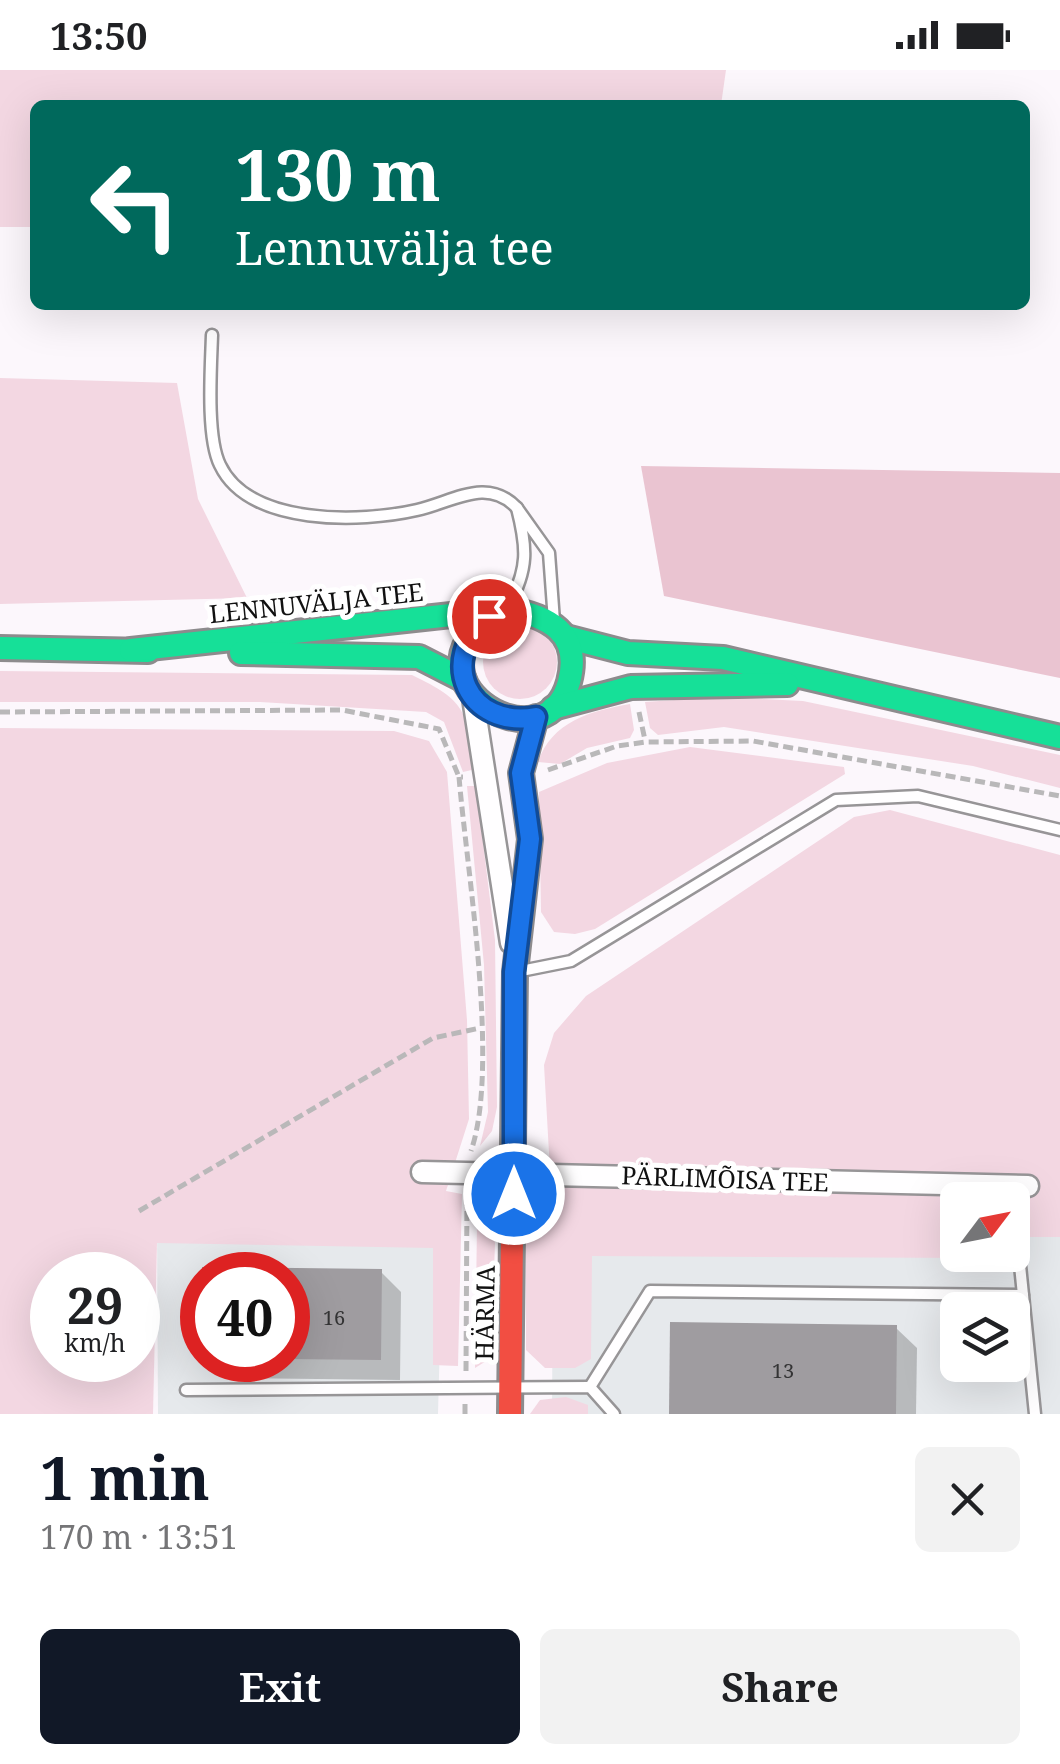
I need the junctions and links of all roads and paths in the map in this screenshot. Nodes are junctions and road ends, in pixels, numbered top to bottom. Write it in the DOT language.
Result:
graph roads {
  1 [pos="212,335"];
  2 [pos="517,508"];
  3 [pos="506,609"];
  4 [pos="560,629"];
  5 [pos="0,648"];
  6 [pos="131,650"];
  7 [pos="824,683"];
  8 [pos="468,689"];
  9 [pos="637,704"];
  10 [pos="544,712"];
  11 [pos="1060,737"];
  12 [pos="646,742"];
  13 [pos="459,776"];
  14 [pos="1060,830"];
  15 [pos="514,972"];
  16 [pos="480,1028"];
  17 [pos="422,1172"];
  18 [pos="469,1172"];
  19 [pos="515,1173"];
  20 [pos="940,1184"];
  21 [pos="139,1211"];
  22 [pos="467,1216"];
  23 [pos="478,1218"];
  24 [pos="940,1294"];
  25 [pos="1030,1371"];
  26 [pos="466,1384"];
  27 [pos="510,1384"];
  28 [pos="590,1387"];
  29 [pos="186,1390"];
  30 [pos="465,1414"];
  31 [pos="510,1414"];
  32 [pos="614,1414"];
  33 [pos="1034,1414"];
  1 -- 2 [label="lane"];
  2 -- 3 [label="lane"];
  2 -- 4 [label="lane"];
  3 -- 4 [label="main road, LENNUVÄLJA TEE"];
  3 -- 6 [label="main road, LENNUVÄLJA TEE"];
  3 -- 8 [label="main road"];
  4 -- 7 [label="main road, LENNUVÄLJA TEE"];
  4 -- 10 [label="main road"];
  5 -- 6 [label="main road, LENNUVÄLJA TEE"];
  6 -- 8 [label="main road, LENNUVÄLJA TEE"];
  7 -- 10 [label="main road, LENNUVÄLJA TEE"];
  7 -- 11 [label="main road, LENNUVÄLJA TEE"];
  8 -- 10 [label="main road, LENNUVÄLJA TEE"];
  8 -- 15 [label="street, HÄRMA"];
  9 -- 12 [label="path"];
  10 -- 15 [label="main road, HÄRMA"];
  13 -- 16 [label="path"];
  14 -- 15 [label="lane"];
  15 -- 19 [label="main road, HÄRMA"];
  16 -- 18 [label="path"];
  16 -- 21 [label="path"];
  17 -- 18 [label="street, PÄRLIMÕISA TEE"];
  18 -- 19 [label="street, PÄRLIMÕISA TEE"];
  18 -- 22 [label="path"];
  19 -- 20 [label="street, PÄRLIMÕISA TEE"];
  19 -- 27 [label="main road, HÄRMA"];
  22 -- 23 [label="path"];
  22 -- 26 [label="path"];
  24 -- 28 [label="lane"];
  25 -- 33 [label="lane"];
  26 -- 27 [label="lane"];
  26 -- 29 [label="lane"];
  26 -- 30 [label="path"];
  27 -- 28 [label="lane"];
  27 -- 31 [label="main road, HÄRMA"];
  28 -- 32 [label="lane"];
}
